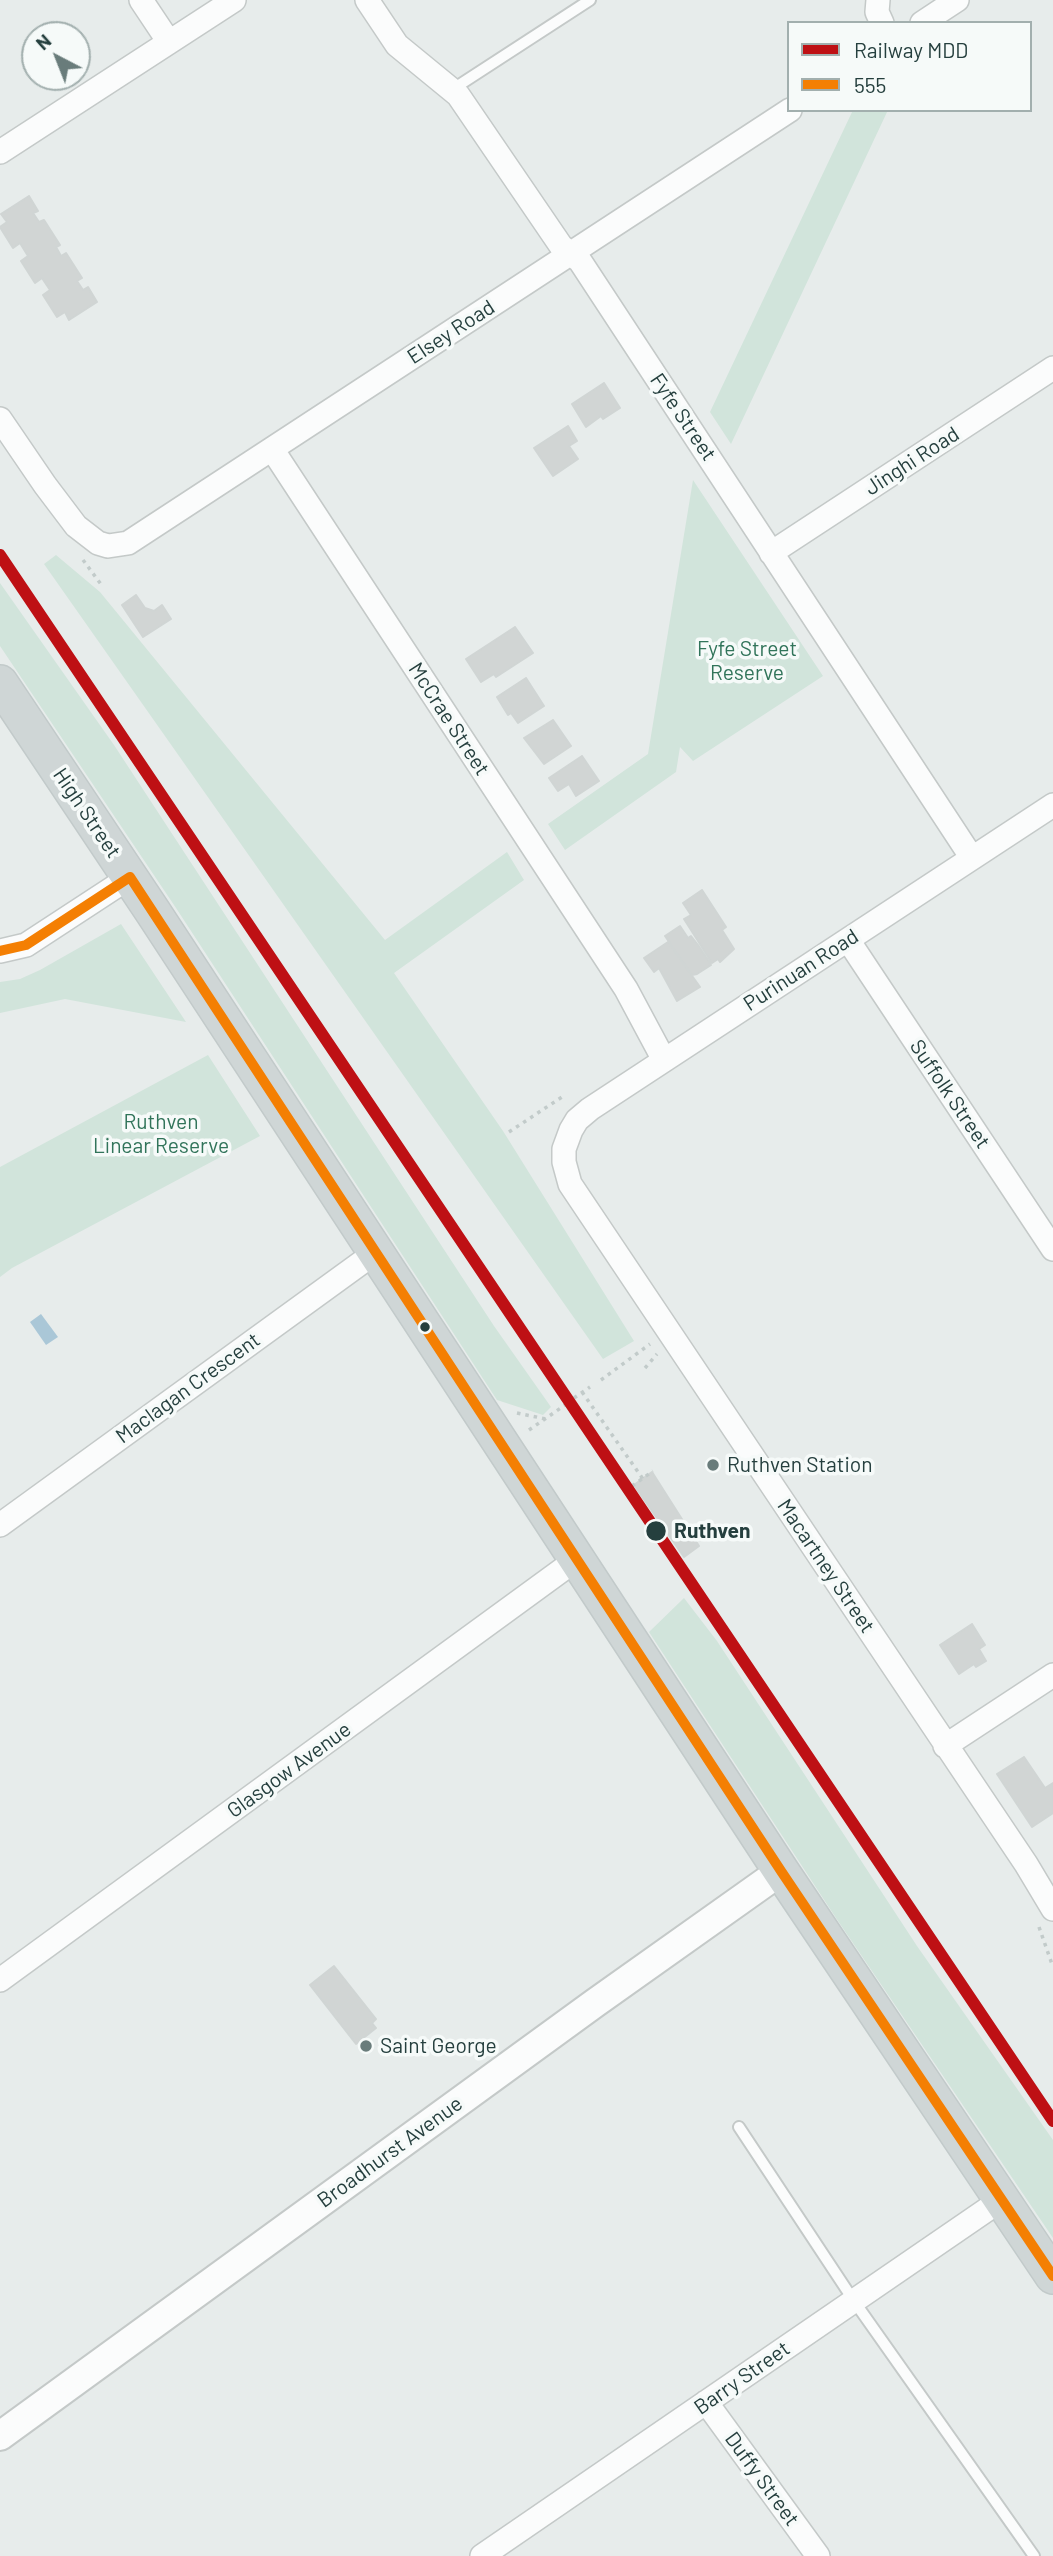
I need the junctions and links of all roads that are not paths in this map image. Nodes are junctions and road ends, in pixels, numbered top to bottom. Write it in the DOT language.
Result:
graph roads {
  1 [pos="141,0"];
  2 [pos="234,0"];
  3 [pos="367,0"];
  4 [pos="590,0"];
  5 [pos="878,0"];
  6 [pos="957,0"];
  7 [pos="881,21"];
  8 [pos="925,21"];
  9 [pos="169,42"];
  10 [pos="453,89"];
  11 [pos="787,112"];
  12 [pos="0,152"];
  13 [pos="570,253"];
  14 [pos="1053,368"];
  15 [pos="0,419"];
  16 [pos="272,449"];
  17 [pos="771,554"];
  18 [pos="0,683"];
  19 [pos="1053,805"];
  20 [pos="972,858"];
  21 [pos="130,877"];
  22 [pos="848,940"];
  23 [pos="0,951"];
  24 [pos="671,1056"];
  25 [pos="564,1149"];
  26 [pos="1052,1244"];
  27 [pos="376,1252"];
  28 [pos="0,1525"];
  29 [pos="577,1559"];
  30 [pos="1053,1675"];
  31 [pos="945,1746"];
  32 [pos="781,1871"];
  33 [pos="1053,1909"];
  34 [pos="0,1980"];
  35 [pos="739,2127"];
  36 [pos="1001,2200"];
  37 [pos="1053,2276"];
  38 [pos="854,2301"];
  39 [pos="706,2402"];
  40 [pos="0,2436"];
  41 [pos="482,2556"];
  42 [pos="818,2556"];
  43 [pos="1034,2556"];
  1 -- 9 [label="street"];
  2 -- 9 [label="street"];
  3 -- 10 [label="street, Fyfe Street"];
  4 -- 10 [label="lane"];
  5 -- 7 [label="street"];
  6 -- 8 [label="street"];
  9 -- 12 [label="street"];
  10 -- 13 [label="street, Fyfe Street"];
  11 -- 13 [label="street, Elsey Road"];
  13 -- 16 [label="street, Elsey Road"];
  13 -- 17 [label="street, Fyfe Street"];
  14 -- 17 [label="street, Jinghi Road"];
  15 -- 16 [label="street, Elsey Road"];
  16 -- 24 [label="street, McCrae Street"];
  17 -- 20 [label="street, Fyfe Street"];
  18 -- 21 [label="main road, High Street"];
  19 -- 20 [label="street, Purinuan Road"];
  20 -- 22 [label="street, Purinuan Road"];
  21 -- 23 [label="street"];
  21 -- 27 [label="main road, High Street"];
  22 -- 24 [label="street, Purinuan Road"];
  22 -- 26 [label="street, Suffolk Street"];
  24 -- 25 [label="street, Purinuan Road"];
  25 -- 31 [label="street, Macartney Street"];
  27 -- 28 [label="street, Maclagan Crescent"];
  27 -- 29 [label="main road, High Street"];
  29 -- 32 [label="main road, High Street"];
  29 -- 34 [label="street, Glasgow Avenue"];
  30 -- 31 [label="street"];
  31 -- 33 [label="street, Macartney Street"];
  32 -- 36 [label="main road, High Street"];
  32 -- 40 [label="street, Broadhurst Avenue"];
  35 -- 38 [label="lane"];
  36 -- 37 [label="main road, High Street"];
  36 -- 38 [label="street, Barry Street"];
  38 -- 39 [label="street, Barry Street"];
  38 -- 43 [label="lane"];
  39 -- 41 [label="street, Barry Street"];
  39 -- 42 [label="street, Duffy Street"];
}
